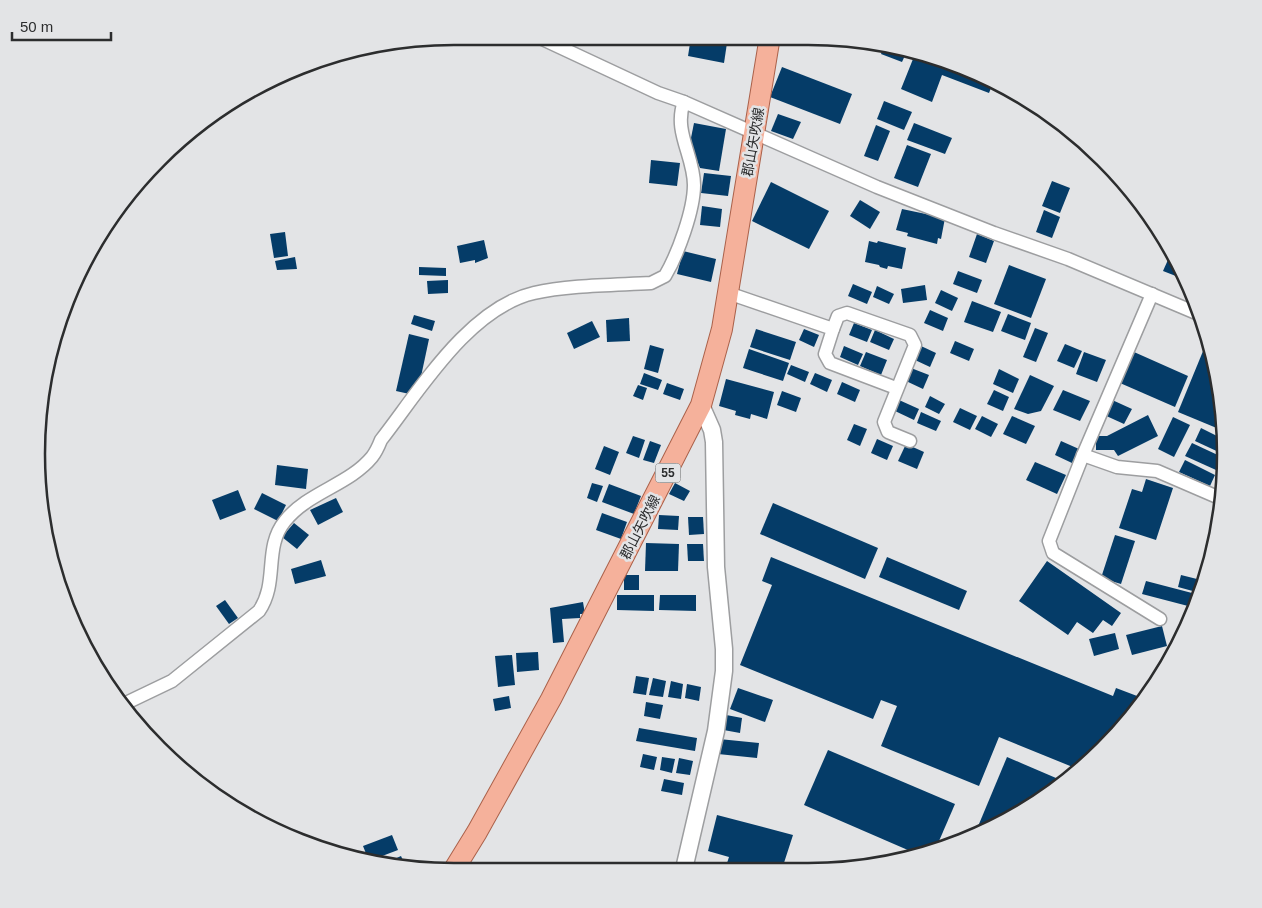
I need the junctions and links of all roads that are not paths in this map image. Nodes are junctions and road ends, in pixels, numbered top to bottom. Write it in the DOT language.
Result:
graph roads {
  1 [pos="555,45"];
  2 [pos="769,45"];
  3 [pos="684,102"];
  4 [pos="754,135"];
  5 [pos="728,293"];
  6 [pos="1152,294"];
  7 [pos="1190,310"];
  8 [pos="834,329"];
  9 [pos="896,388"];
  10 [pos="701,405"];
  11 [pos="910,441"];
  12 [pos="1083,454"];
  13 [pos="1215,496"];
  14 [pos="1160,619"];
  15 [pos="129,702"];
  16 [pos="458,863"];
  17 [pos="685,863"];
  1 -- 3 [label="street"];
  2 -- 4 [label="main road, 郡山矢吹線 / 55"];
  3 -- 4 [label="street"];
  3 -- 15 [label="street"];
  4 -- 5 [label="main road, 郡山矢吹線 / 55"];
  4 -- 6 [label="street"];
  5 -- 8 [label="street"];
  5 -- 10 [label="main road, 郡山矢吹線 / 55"];
  6 -- 7 [label="street"];
  6 -- 12 [label="street"];
  8 -- 9 [label="street"];
  8 -- 9 [label="street"];
  9 -- 11 [label="street"];
  10 -- 16 [label="main road, 郡山矢吹線 / 55"];
  10 -- 17 [label="street"];
  12 -- 13 [label="street"];
  12 -- 14 [label="street"];
}
